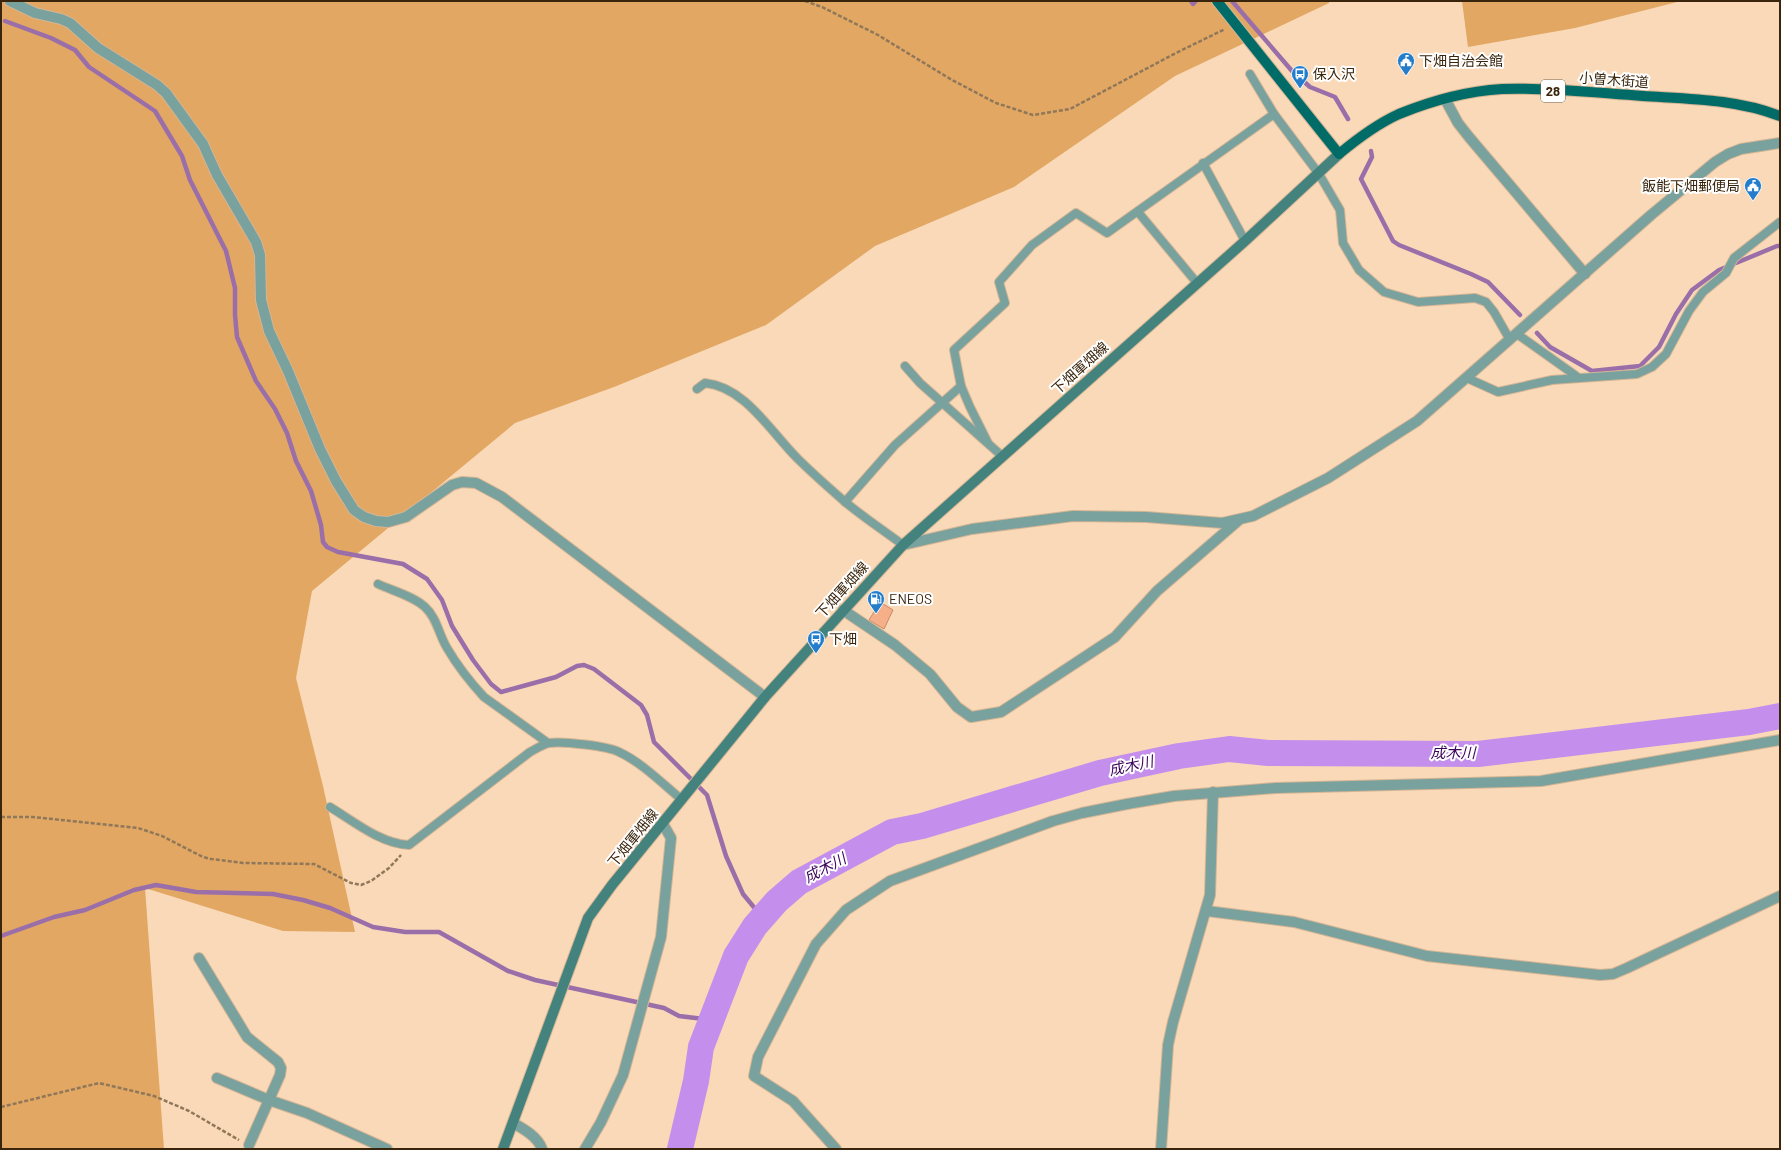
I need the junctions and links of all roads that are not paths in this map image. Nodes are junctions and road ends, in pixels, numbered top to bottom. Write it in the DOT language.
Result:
graph roads {
  1 [pos="10,1"];
  2 [pos="1217,1"];
  3 [pos="1250,74"];
  4 [pos="1445,99"];
  5 [pos="1274,114"];
  6 [pos="1780,116"];
  7 [pos="1780,143"];
  8 [pos="1339,154"];
  9 [pos="1203,163"];
  10 [pos="1318,174"];
  11 [pos="1138,212"];
  12 [pos="1780,222"];
  13 [pos="1245,241"];
  14 [pos="1585,274"];
  15 [pos="1197,283"];
  16 [pos="1514,337"];
  17 [pos="905,366"];
  18 [pos="1467,378"];
  19 [pos="1579,378"];
  20 [pos="961,386"];
  21 [pos="697,389"];
  22 [pos="942,403"];
  23 [pos="988,442"];
  24 [pos="1002,456"];
  25 [pos="846,502"];
  26 [pos="1240,519"];
  27 [pos="903,545"];
  28 [pos="378,584"];
  29 [pos="843,610"];
  30 [pos="765,697"];
  31 [pos="1780,740"];
  32 [pos="548,743"];
  33 [pos="1213,792"];
  34 [pos="682,800"];
  35 [pos="330,807"];
  36 [pos="662,824"];
  37 [pos="1780,896"];
  38 [pos="1207,911"];
  39 [pos="199,958"];
  40 [pos="217,1078"];
  41 [pos="269,1100"];
  42 [pos="513,1122"];
  43 [pos="249,1145"];
  44 [pos="387,1149"];
  45 [pos="503,1149"];
  46 [pos="542,1149"];
  47 [pos="585,1149"];
  48 [pos="836,1149"];
  49 [pos="1161,1149"];
  1 -- 30 [label="street"];
  2 -- 8 [label="main road"];
  3 -- 5 [label="lane"];
  4 -- 6 [label="main road, 小曽木街道 / 28"];
  4 -- 8 [label="main road, 小曽木街道 / 28"];
  4 -- 14 [label="street"];
  5 -- 9 [label="lane"];
  5 -- 10 [label="lane"];
  7 -- 14 [label="street"];
  8 -- 10 [label="main road, 下畑軍畑線"];
  9 -- 11 [label="lane"];
  9 -- 13 [label="lane"];
  10 -- 13 [label="main road, 下畑軍畑線"];
  10 -- 16 [label="lane"];
  11 -- 15 [label="lane"];
  11 -- 20 [label="lane"];
  12 -- 19 [label="lane"];
  13 -- 15 [label="main road, 下畑軍畑線"];
  14 -- 16 [label="street"];
  15 -- 24 [label="main road, 下畑軍畑線"];
  16 -- 18 [label="street"];
  16 -- 19 [label="lane"];
  17 -- 22 [label="lane"];
  18 -- 19 [label="lane"];
  18 -- 26 [label="street"];
  20 -- 22 [label="lane"];
  20 -- 23 [label="lane"];
  21 -- 25 [label="lane"];
  22 -- 23 [label="lane"];
  22 -- 25 [label="lane"];
  23 -- 24 [label="lane"];
  24 -- 27 [label="main road, 下畑軍畑線"];
  25 -- 27 [label="lane"];
  26 -- 27 [label="street"];
  26 -- 29 [label="street"];
  27 -- 29 [label="main road, 下畑軍畑線"];
  28 -- 32 [label="lane"];
  29 -- 30 [label="main road, 下畑軍畑線"];
  30 -- 34 [label="main road, 下畑軍畑線"];
  31 -- 33 [label="street"];
  32 -- 34 [label="lane"];
  32 -- 35 [label="lane"];
  33 -- 38 [label="street"];
  33 -- 48 [label="street"];
  34 -- 36 [label="main road, 下畑軍畑線"];
  36 -- 42 [label="main road, 下畑軍畑線"];
  36 -- 47 [label="street"];
  37 -- 38 [label="street"];
  38 -- 49 [label="street"];
  39 -- 41 [label="street"];
  40 -- 41 [label="street"];
  41 -- 43 [label="street"];
  41 -- 44 [label="street"];
  42 -- 45 [label="main road, 下畑軍畑線"];
  42 -- 46 [label="street"];
}
